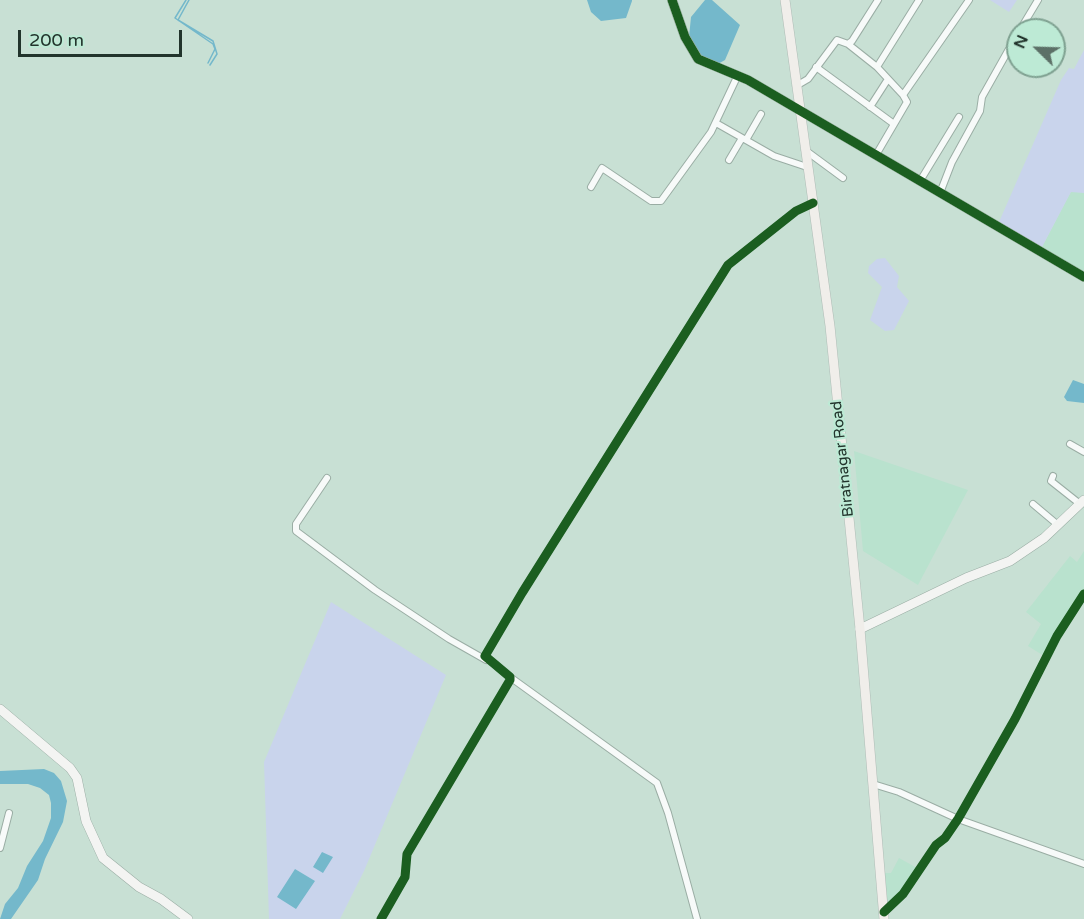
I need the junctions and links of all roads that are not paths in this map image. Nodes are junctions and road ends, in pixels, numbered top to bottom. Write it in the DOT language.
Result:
graph roads {
  1 [pos="672,0"];
  2 [pos="784,0"];
  3 [pos="878,0"];
  4 [pos="920,0"];
  5 [pos="969,0"];
  6 [pos="1038,0"];
  7 [pos="1027,18"];
  8 [pos="848,44"];
  9 [pos="1006,55"];
  10 [pos="816,67"];
  11 [pos="877,67"];
  12 [pos="737,77"];
  13 [pos="888,78"];
  14 [pos="796,86"];
  15 [pos="903,95"];
  16 [pos="870,107"];
  17 [pos="800,110"];
  18 [pos="761,114"];
  19 [pos="959,117"];
  20 [pos="716,123"];
  21 [pos="894,124"];
  22 [pos="744,139"];
  23 [pos="805,150"];
  24 [pos="876,155"];
  25 [pos="729,160"];
  26 [pos="807,167"];
  27 [pos="843,178"];
  28 [pos="920,181"];
  29 [pos="591,187"];
  30 [pos="940,193"];
  31 [pos="813,203"];
  32 [pos="1084,277"];
  33 [pos="1071,444"];
  34 [pos="1084,452"];
  35 [pos="1053,476"];
  36 [pos="327,478"];
  37 [pos="1082,502"];
  38 [pos="1033,504"];
  39 [pos="1058,525"];
  40 [pos="1084,594"];
  41 [pos="860,629"];
  42 [pos="487,660"];
  43 [pos="510,677"];
  44 [pos="0,709"];
  45 [pos="873,784"];
  46 [pos="9,813"];
  47 [pos="958,819"];
  48 [pos="0,848"];
  49 [pos="1084,864"];
  50 [pos="884,916"];
  51 [pos="188,919"];
  52 [pos="381,919"];
  53 [pos="697,919"];
  1 -- 12 [label="street"];
  2 -- 14 [label="main road, Biratnagar Road"];
  3 -- 8 [label="street"];
  4 -- 11 [label="street"];
  5 -- 15 [label="street"];
  6 -- 7 [label="street"];
  8 -- 10 [label="street"];
  8 -- 11 [label="street"];
  9 -- 30 [label="street"];
  10 -- 14 [label="street"];
  10 -- 16 [label="street"];
  11 -- 13 [label="street"];
  12 -- 17 [label="street"];
  12 -- 20 [label="street"];
  13 -- 15 [label="street"];
  13 -- 16 [label="street"];
  14 -- 17 [label="main road, Biratnagar Road"];
  15 -- 21 [label="street"];
  16 -- 21 [label="street"];
  17 -- 23 [label="main road, Biratnagar Road"];
  17 -- 24 [label="street"];
  18 -- 22 [label="street"];
  19 -- 28 [label="street"];
  20 -- 22 [label="street"];
  20 -- 29 [label="street"];
  21 -- 24 [label="street"];
  22 -- 25 [label="street"];
  22 -- 26 [label="street"];
  23 -- 26 [label="main road, Biratnagar Road"];
  23 -- 27 [label="street"];
  24 -- 28 [label="street"];
  26 -- 31 [label="main road, Biratnagar Road"];
  28 -- 30 [label="street"];
  30 -- 32 [label="street"];
  31 -- 41 [label="main road, Biratnagar Road"];
  31 -- 42 [label="street"];
  33 -- 34 [label="street"];
  35 -- 37 [label="street"];
  36 -- 42 [label="street"];
  37 -- 39 [label="street"];
  38 -- 39 [label="street"];
  39 -- 41 [label="street"];
  40 -- 47 [label="street"];
  41 -- 45 [label="main road, Biratnagar Road"];
  42 -- 43 [label="street"];
  43 -- 52 [label="street"];
  43 -- 53 [label="street"];
  44 -- 51 [label="street"];
  45 -- 47 [label="street"];
  45 -- 50 [label="main road, Biratnagar Road"];
  46 -- 48 [label="street"];
  47 -- 49 [label="street"];
  47 -- 50 [label="street"];
}
